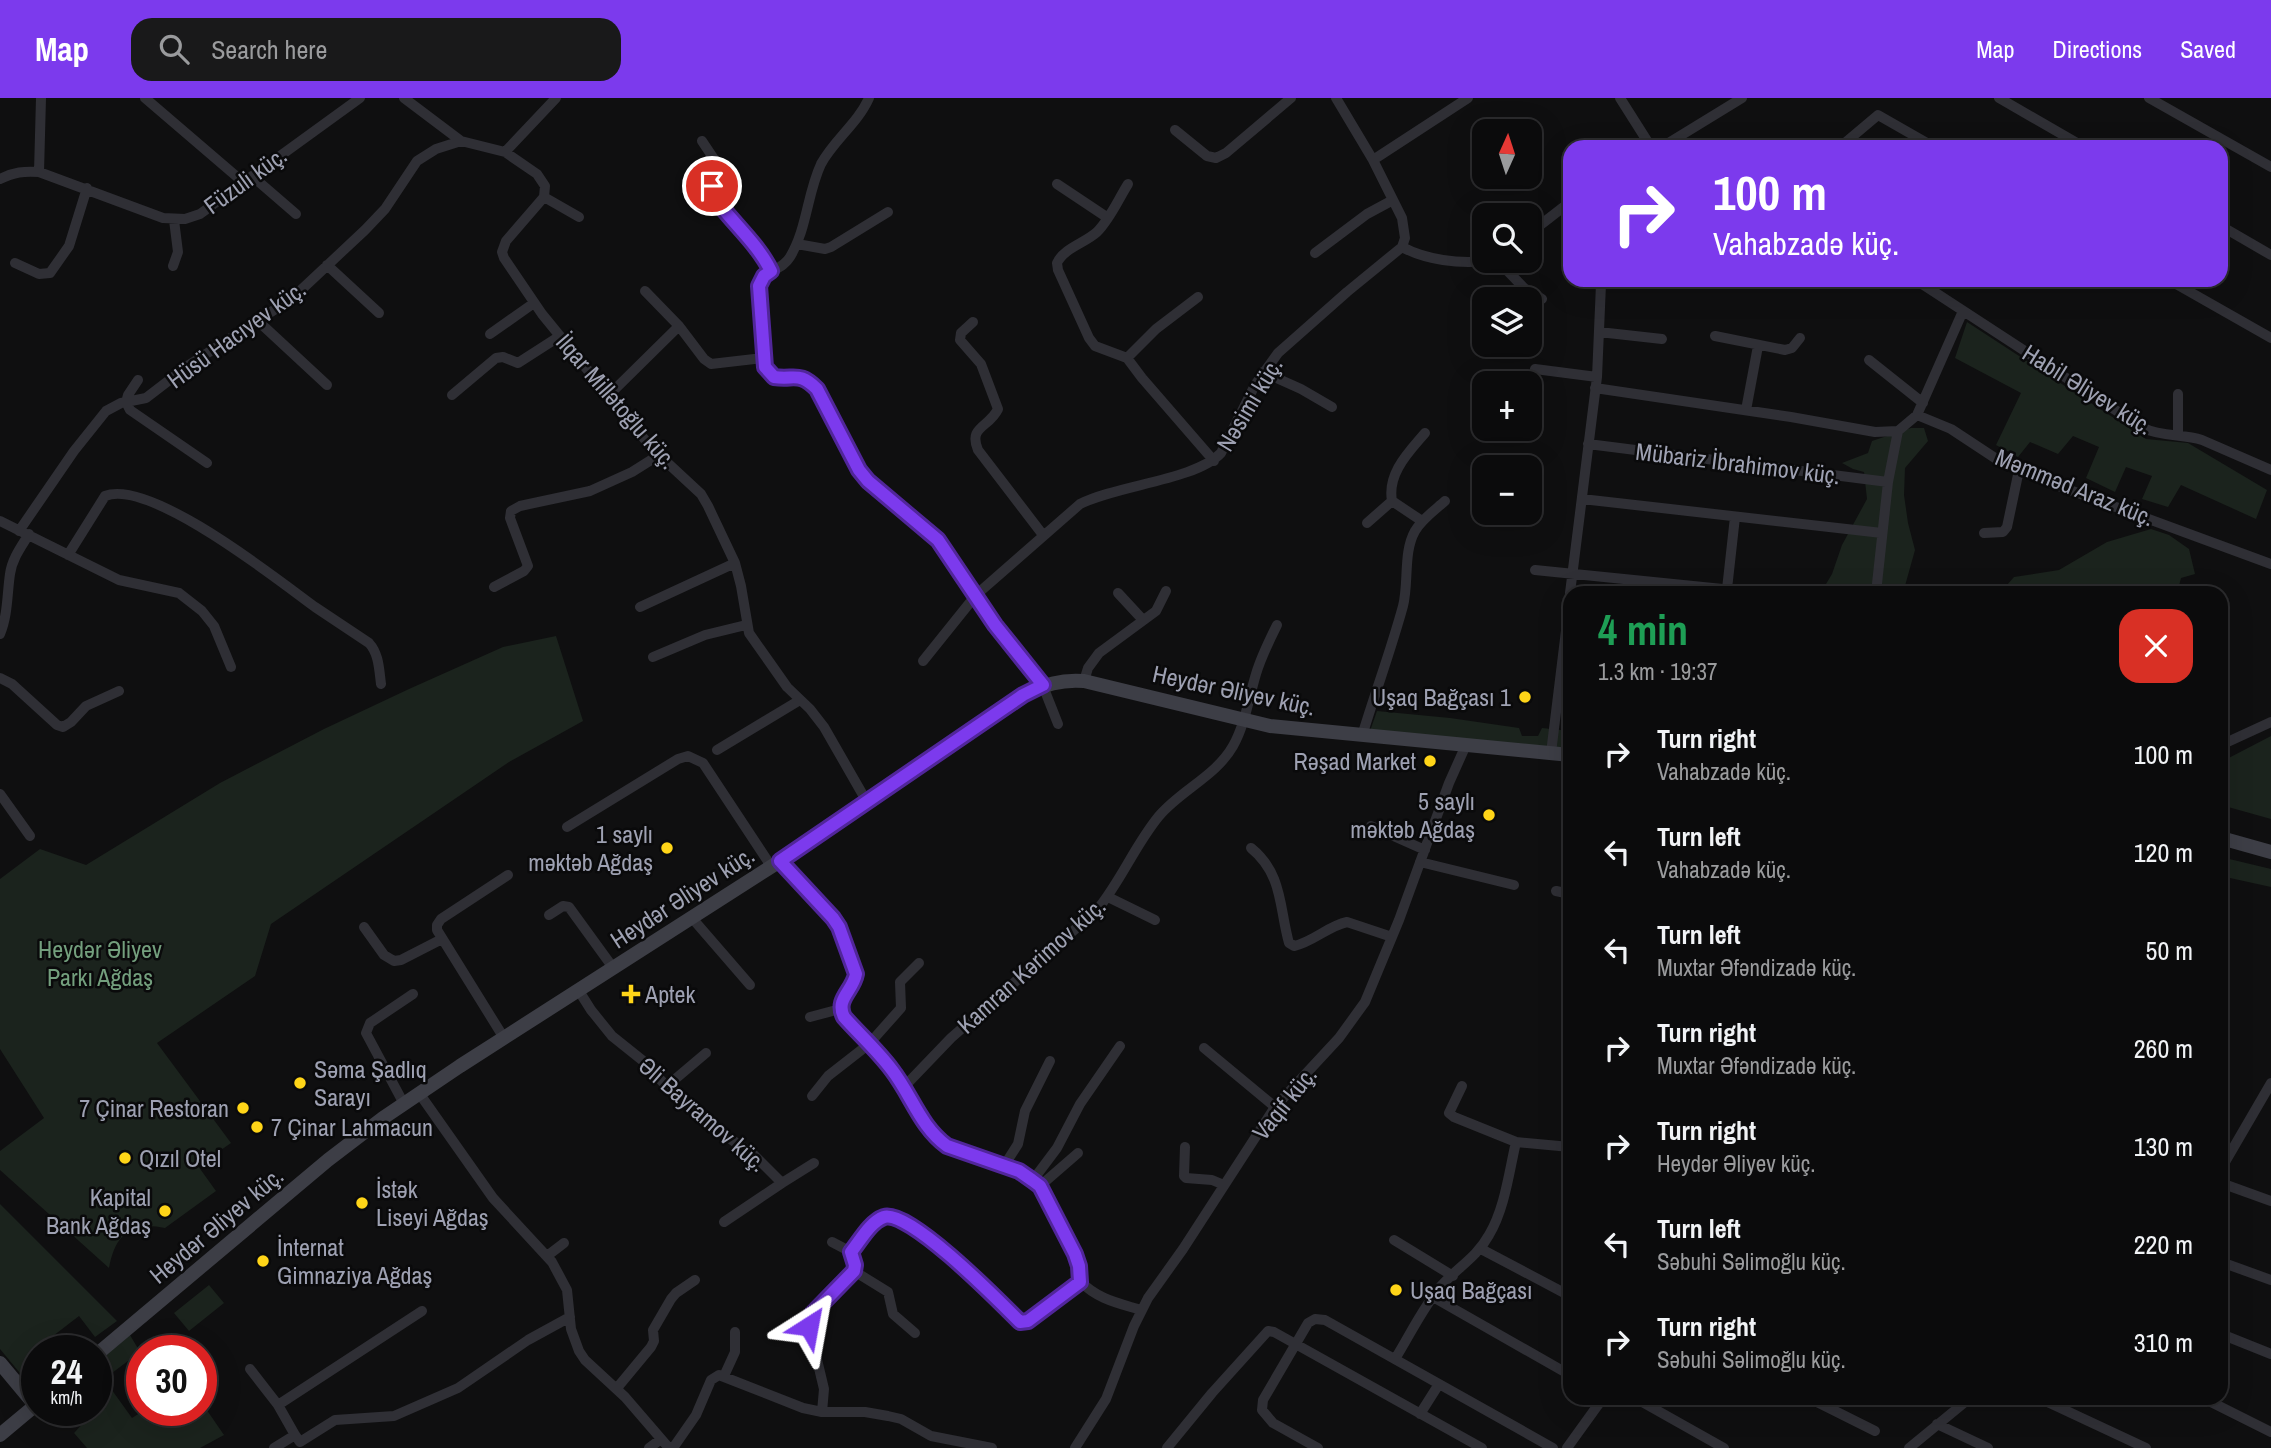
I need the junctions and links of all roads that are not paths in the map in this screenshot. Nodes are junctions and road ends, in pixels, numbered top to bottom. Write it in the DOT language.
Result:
graph roads {
  1 [pos="41,98"];
  2 [pos="145,98"];
  3 [pos="360,98"];
  4 [pos="404,98"];
  5 [pos="556,98"];
  6 [pos="869,98"];
  7 [pos="1291,98"];
  8 [pos="1336,98"];
  9 [pos="1468,98"];
  10 [pos="1620,98"];
  11 [pos="1742,98"];
  12 [pos="1999,98"];
  13 [pos="2149,98"];
  14 [pos="1175,130"];
  15 [pos="1647,140"];
  16 [pos="1673,140"];
  17 [pos="1848,140"];
  18 [pos="1922,140"];
  19 [pos="2072,140"];
  20 [pos="2223,140"];
  21 [pos="461,141"];
  22 [pos="702,141"];
  23 [pos="2228,143"];
  24 [pos="505,152"];
  25 [pos="1373,160"];
  26 [pos="2271,167"];
  27 [pos="39,172"];
  28 [pos="0,179"];
  29 [pos="248,179"];
  30 [pos="1057,184"];
  31 [pos="1128,184"];
  32 [pos="87,188"];
  33 [pos="544,197"];
  34 [pos="1393,200"];
  35 [pos="1563,207"];
  36 [pos="888,212"];
  37 [pos="296,214"];
  38 [pos="579,217"];
  39 [pos="1108,218"];
  40 [pos="174,220"];
  41 [pos="1542,224"];
  42 [pos="2228,230"];
  43 [pos="797,244"];
  44 [pos="1402,247"];
  45 [pos="1315,253"];
  46 [pos="2271,255"];
  47 [pos="1472,260"];
  48 [pos="15,263"];
  49 [pos="327,265"];
  50 [pos="173,266"];
  51 [pos="771,271"];
  52 [pos="1510,273"];
  53 [pos="1523,287"];
  54 [pos="1601,287"];
  55 [pos="1927,287"];
  56 [pos="2181,287"];
  57 [pos="645,291"];
  58 [pos="1198,297"];
  59 [pos="534,303"];
  60 [pos="1963,310"];
  61 [pos="379,313"];
  62 [pos="258,321"];
  63 [pos="973,322"];
  64 [pos="679,326"];
  65 [pos="1599,332"];
  66 [pos="490,334"];
  67 [pos="559,336"];
  68 [pos="1715,336"];
  69 [pos="1800,338"];
  70 [pos="2271,338"];
  71 [pos="1662,339"];
  72 [pos="1758,346"];
  73 [pos="764,358"];
  74 [pos="1127,358"];
  75 [pos="1869,360"];
  76 [pos="1535,369"];
  77 [pos="1263,372"];
  78 [pos="138,380"];
  79 [pos="1596,383"];
  80 [pos="327,385"];
  81 [pos="2178,394"];
  82 [pos="452,395"];
  83 [pos="609,395"];
  84 [pos="126,402"];
  85 [pos="1923,403"];
  86 [pos="1332,407"];
  87 [pos="1746,410"];
  88 [pos="1917,415"];
  89 [pos="1898,431"];
  90 [pos="1425,433"];
  91 [pos="2178,435"];
  92 [pos="1588,444"];
  93 [pos="659,455"];
  94 [pos="1214,461"];
  95 [pos="207,463"];
  96 [pos="2019,470"];
  97 [pos="2271,470"];
  98 [pos="1888,482"];
  99 [pos="1582,499"];
  100 [pos="1446,500"];
  101 [pos="1392,501"];
  102 [pos="1735,517"];
  103 [pos="0,521"];
  104 [pos="1422,521"];
  105 [pos="1367,523"];
  106 [pos="24,533"];
  107 [pos="1882,533"];
  108 [pos="1984,533"];
  109 [pos="1043,535"];
  110 [pos="68,555"];
  111 [pos="735,563"];
  112 [pos="2271,564"];
  113 [pos="1535,570"];
  114 [pos="1573,574"];
  115 [pos="1571,586"];
  116 [pos="1696,586"];
  117 [pos="1727,586"];
  118 [pos="1876,586"];
  119 [pos="494,587"];
  120 [pos="1166,591"];
  121 [pos="1118,593"];
  122 [pos="976,595"];
  123 [pos="640,607"];
  124 [pos="3,615"];
  125 [pos="1143,620"];
  126 [pos="746,625"];
  127 [pos="1277,625"];
  128 [pos="0,634"];
  129 [pos="1563,653"];
  130 [pos="653,657"];
  131 [pos="923,661"];
  132 [pos="231,667"];
  133 [pos="0,678"];
  134 [pos="1084,681"];
  135 [pos="381,684"];
  136 [pos="1043,685"];
  137 [pos="119,691"];
  138 [pos="800,700"];
  139 [pos="1243,720"];
  140 [pos="2271,722"];
  141 [pos="1058,724"];
  142 [pos="1362,736"];
  143 [pos="2228,742"];
  144 [pos="1466,745"];
  145 [pos="717,750"];
  146 [pos="1551,753"];
  147 [pos="1563,754"];
  148 [pos="0,794"];
  149 [pos="867,803"];
  150 [pos="1371,826"];
  151 [pos="567,827"];
  152 [pos="30,836"];
  153 [pos="2228,840"];
  154 [pos="1251,848"];
  155 [pos="1425,850"];
  156 [pos="2271,852"];
  157 [pos="1420,862"];
  158 [pos="775,864"];
  159 [pos="508,875"];
  160 [pos="1514,885"];
  161 [pos="1556,891"];
  162 [pos="1563,892"];
  163 [pos="1108,897"];
  164 [pos="549,915"];
  165 [pos="692,918"];
  166 [pos="1155,920"];
  167 [pos="364,927"];
  168 [pos="1392,937"];
  169 [pos="442,939"];
  170 [pos="919,963"];
  171 [pos="614,969"];
  172 [pos="750,985"];
  173 [pos="579,991"];
  174 [pos="413,995"];
  175 [pos="840,1009"];
  176 [pos="810,1017"];
  177 [pos="504,1038"];
  178 [pos="869,1044"];
  179 [pos="1120,1046"];
  180 [pos="1204,1048"];
  181 [pos="706,1053"];
  182 [pos="1050,1061"];
  183 [pos="2270,1085"];
  184 [pos="667,1086"];
  185 [pos="1462,1086"];
  186 [pos="903,1088"];
  187 [pos="419,1093"];
  188 [pos="812,1097"];
  189 [pos="404,1104"];
  190 [pos="1275,1107"];
  191 [pos="1516,1142"];
  192 [pos="1563,1146"];
  193 [pos="1185,1147"];
  194 [pos="1078,1153"];
  195 [pos="2228,1157"];
  196 [pos="814,1163"];
  197 [pos="1004,1166"];
  198 [pos="782,1183"];
  199 [pos="1036,1183"];
  200 [pos="1224,1185"];
  201 [pos="2228,1186"];
  202 [pos="2271,1201"];
  203 [pos="724,1222"];
  204 [pos="1394,1240"];
  205 [pos="832,1242"];
  206 [pos="564,1243"];
  207 [pos="1481,1249"];
  208 [pos="851,1252"];
  209 [pos="547,1256"];
  210 [pos="2228,1265"];
  211 [pos="854,1271"];
  212 [pos="1453,1276"];
  213 [pos="695,1280"];
  214 [pos="2271,1280"];
  215 [pos="1080,1282"];
  216 [pos="1563,1292"];
  217 [pos="1433,1297"];
  218 [pos="1141,1310"];
  219 [pos="422,1311"];
  220 [pos="570,1317"];
  221 [pos="735,1332"];
  222 [pos="915,1333"];
  223 [pos="2228,1337"];
  224 [pos="112,1342"];
  225 [pos="1295,1345"];
  226 [pos="2271,1354"];
  227 [pos="1395,1359"];
  228 [pos="0,1363"];
  229 [pos="250,1369"];
  230 [pos="1563,1371"];
  231 [pos="724,1376"];
  232 [pos="1439,1384"];
  233 [pos="21,1387"];
  234 [pos="617,1388"];
  235 [pos="278,1405"];
  236 [pos="1595,1405"];
  237 [pos="1645,1405"];
  238 [pos="1823,1405"];
  239 [pos="1961,1405"];
  240 [pos="2054,1405"];
  241 [pos="2217,1405"];
  242 [pos="822,1412"];
  243 [pos="1420,1414"];
  244 [pos="21,1417"];
  245 [pos="1937,1424"];
  246 [pos="1875,1431"];
  247 [pos="2271,1432"];
  248 [pos="0,1435"];
  249 [pos="661,1439"];
  250 [pos="299,1442"];
  251 [pos="1170,1444"];
  252 [pos="274,1448"];
  253 [pos="649,1448"];
  254 [pos="671,1448"];
  255 [pos="992,1448"];
  256 [pos="1074,1448"];
  257 [pos="1185,1448"];
  258 [pos="1318,1448"];
  259 [pos="1482,1448"];
  260 [pos="1553,1448"];
  261 [pos="1567,1448"];
  262 [pos="1724,1448"];
  263 [pos="1909,1448"];
  264 [pos="1988,1448"];
  265 [pos="2146,1448"];
  1 -- 27 [label="street"];
  2 -- 29 [label="street"];
  3 -- 29 [label="street, Füzuli küç."];
  4 -- 21 [label="street"];
  5 -- 24 [label="street"];
  6 -- 43 [label="street"];
  7 -- 14 [label="street"];
  8 -- 25 [label="street"];
  9 -- 25 [label="street"];
  10 -- 15 [label="street"];
  11 -- 16 [label="street"];
  12 -- 19 [label="street"];
  13 -- 20 [label="street"];
  17 -- 18 [label="street"];
  21 -- 24 [label="street"];
  21 -- 49 [label="street, Hüsü Hacıyev küç."];
  22 -- 51 [label="street"];
  23 -- 26 [label="street"];
  24 -- 33 [label="street"];
  25 -- 34 [label="street"];
  27 -- 28 [label="street, Füzuli küç."];
  27 -- 32 [label="street, Füzuli küç."];
  29 -- 37 [label="street"];
  29 -- 40 [label="street, Füzuli küç."];
  30 -- 39 [label="street"];
  31 -- 39 [label="street"];
  32 -- 40 [label="street, Füzuli küç."];
  32 -- 48 [label="street"];
  33 -- 38 [label="street"];
  33 -- 59 [label="street, İlqar Millətoğlu küç."];
  34 -- 44 [label="street"];
  34 -- 45 [label="street"];
  35 -- 41 [label="street"];
  36 -- 43 [label="street"];
  39 -- 74 [label="street"];
  40 -- 50 [label="street"];
  42 -- 46 [label="street"];
  43 -- 51 [label="street"];
  44 -- 47 [label="street"];
  44 -- 77 [label="street, Nəsimi küç."];
  49 -- 61 [label="street"];
  49 -- 62 [label="street, Hüsü Hacıyev küç."];
  51 -- 73 [label="street"];
  52 -- 53 [label="street"];
  54 -- 65 [label="street"];
  55 -- 60 [label="street, Habil Əliyev küç."];
  56 -- 70 [label="street"];
  57 -- 64 [label="street"];
  58 -- 74 [label="street"];
  59 -- 66 [label="street"];
  59 -- 67 [label="street, İlqar Millətoğlu küç."];
  60 -- 85 [label="street"];
  60 -- 91 [label="street, Habil Əliyev küç."];
  62 -- 80 [label="street"];
  62 -- 84 [label="street, Hüsü Hacıyev küç."];
  63 -- 109 [label="street"];
  64 -- 73 [label="street"];
  64 -- 83 [label="street"];
  65 -- 71 [label="street"];
  65 -- 79 [label="street"];
  67 -- 82 [label="street"];
  67 -- 83 [label="street, İlqar Millətoğlu küç."];
  68 -- 72 [label="street"];
  69 -- 72 [label="street"];
  72 -- 87 [label="street"];
  73 -- 122 [label="street"];
  74 -- 94 [label="street"];
  75 -- 85 [label="street"];
  76 -- 79 [label="street"];
  77 -- 86 [label="street"];
  77 -- 94 [label="street, Nəsimi küç."];
  78 -- 84 [label="street"];
  79 -- 87 [label="street"];
  79 -- 92 [label="street"];
  81 -- 91 [label="street"];
  83 -- 93 [label="street, İlqar Millətoğlu küç."];
  84 -- 95 [label="street"];
  84 -- 106 [label="street, Hüsü Hacıyev küç."];
  85 -- 88 [label="street"];
  87 -- 89 [label="street"];
  88 -- 89 [label="street"];
  88 -- 96 [label="street, Məmməd Araz küç."];
  89 -- 98 [label="street"];
  90 -- 101 [label="street"];
  91 -- 97 [label="street, Habil Əliyev küç."];
  92 -- 98 [label="street, Mübariz İbrahimov küç."];
  92 -- 99 [label="street"];
  93 -- 111 [label="street, İlqar Millətoğlu küç."];
  93 -- 119 [label="street"];
  94 -- 109 [label="street, Nəsimi küç."];
  96 -- 108 [label="street"];
  96 -- 112 [label="street, Məmməd Araz küç."];
  98 -- 107 [label="street"];
  99 -- 102 [label="street"];
  99 -- 114 [label="street"];
  100 -- 104 [label="street"];
  101 -- 104 [label="street"];
  101 -- 105 [label="street"];
  102 -- 107 [label="street"];
  102 -- 117 [label="street"];
  103 -- 106 [label="street"];
  104 -- 142 [label="street"];
  106 -- 110 [label="street"];
  106 -- 124 [label="street, Hüsü Hacıyev küç."];
  107 -- 118 [label="street"];
  109 -- 122 [label="street, Nəsimi küç."];
  110 -- 132 [label="street"];
  110 -- 135 [label="street"];
  111 -- 123 [label="street"];
  111 -- 126 [label="street, İlqar Millətoğlu küç."];
  113 -- 114 [label="street"];
  114 -- 115 [label="street"];
  114 -- 116 [label="street"];
  120 -- 125 [label="street"];
  121 -- 125 [label="street"];
  122 -- 131 [label="street, Nəsimi küç."];
  122 -- 136 [label="street"];
  124 -- 128 [label="street, Hüsü Hacıyev küç."];
  125 -- 134 [label="street"];
  126 -- 130 [label="street"];
  126 -- 138 [label="street, İlqar Millətoğlu küç."];
  127 -- 139 [label="street, Kamran Kərimov küç."];
  129 -- 146 [label="street"];
  133 -- 137 [label="street"];
  134 -- 136 [label="main road, Heydər Əliyev küç."];
  134 -- 139 [label="main road, Heydər Əliyev küç."];
  136 -- 141 [label="street"];
  136 -- 149 [label="main road, Heydər Əliyev küç."];
  138 -- 145 [label="street"];
  138 -- 149 [label="street, İlqar Millətoğlu küç."];
  139 -- 142 [label="main road, Heydər Əliyev küç."];
  139 -- 163 [label="street, Kamran Kərimov küç."];
  140 -- 143 [label="street"];
  142 -- 144 [label="main road, Heydər Əliyev küç."];
  144 -- 146 [label="main road, Heydər Əliyev küç."];
  144 -- 155 [label="street, Vaqif küç."];
  146 -- 147 [label="main road, Heydər Əliyev küç."];
  148 -- 152 [label="street"];
  149 -- 158 [label="main road, Heydər Əliyev küç."];
  150 -- 155 [label="street"];
  151 -- 158 [label="street"];
  153 -- 156 [label="main road"];
  154 -- 168 [label="street"];
  155 -- 157 [label="street, Vaqif küç."];
  157 -- 160 [label="street"];
  157 -- 168 [label="street, Vaqif küç."];
  158 -- 165 [label="main road, Heydər Əliyev küç."];
  158 -- 175 [label="street"];
  159 -- 169 [label="street"];
  161 -- 162 [label="street"];
  163 -- 166 [label="street"];
  163 -- 186 [label="street, Kamran Kərimov küç."];
  164 -- 171 [label="street"];
  165 -- 171 [label="main road, Heydər Əliyev küç."];
  165 -- 172 [label="street"];
  167 -- 169 [label="street"];
  168 -- 190 [label="street, Vaqif küç."];
  169 -- 177 [label="street"];
  170 -- 178 [label="street"];
  171 -- 173 [label="main road, Heydər Əliyev küç."];
  173 -- 177 [label="main road, Heydər Əliyev küç."];
  173 -- 184 [label="street, Əli Bayramov küç."];
  174 -- 189 [label="street"];
  175 -- 176 [label="street"];
  175 -- 178 [label="street"];
  177 -- 187 [label="main road, Heydər Əliyev küç."];
  178 -- 186 [label="street"];
  178 -- 188 [label="street"];
  179 -- 199 [label="street"];
  180 -- 190 [label="street"];
  181 -- 184 [label="street"];
  182 -- 197 [label="street"];
  183 -- 195 [label="street"];
  184 -- 198 [label="street, Əli Bayramov küç."];
  185 -- 191 [label="street"];
  186 -- 197 [label="street"];
  187 -- 189 [label="main road, Heydər Əliyev küç."];
  187 -- 209 [label="street"];
  189 -- 224 [label="main road, Heydər Əliyev küç."];
  190 -- 200 [label="street, Vaqif küç."];
  191 -- 192 [label="street"];
  191 -- 207 [label="street"];
  193 -- 200 [label="street"];
  194 -- 199 [label="street"];
  196 -- 198 [label="street"];
  197 -- 199 [label="street"];
  198 -- 203 [label="street, Əli Bayramov küç."];
  199 -- 215 [label="street"];
  200 -- 218 [label="street, Vaqif küç."];
  201 -- 202 [label="street"];
  204 -- 212 [label="street"];
  205 -- 208 [label="street"];
  206 -- 209 [label="street"];
  207 -- 212 [label="street"];
  207 -- 216 [label="street"];
  208 -- 211 [label="street"];
  208 -- 215 [label="street"];
  209 -- 220 [label="street"];
  210 -- 214 [label="street"];
  211 -- 222 [label="street"];
  211 -- 242 [label="street"];
  212 -- 217 [label="street"];
  213 -- 234 [label="street"];
  215 -- 218 [label="street"];
  217 -- 227 [label="street"];
  217 -- 230 [label="street"];
  218 -- 256 [label="street, Vaqif küç."];
  219 -- 235 [label="street"];
  220 -- 234 [label="street"];
  220 -- 250 [label="street"];
  221 -- 231 [label="street"];
  223 -- 226 [label="street"];
  225 -- 227 [label="street"];
  225 -- 243 [label="street"];
  225 -- 251 [label="street"];
  225 -- 258 [label="street"];
  227 -- 232 [label="street"];
  228 -- 233 [label="main road"];
  229 -- 235 [label="street"];
  231 -- 242 [label="street"];
  231 -- 254 [label="street"];
  232 -- 243 [label="street"];
  232 -- 260 [label="street"];
  234 -- 249 [label="street"];
  235 -- 250 [label="street"];
  236 -- 261 [label="street"];
  237 -- 262 [label="street"];
  238 -- 246 [label="street"];
  239 -- 245 [label="street"];
  240 -- 265 [label="street"];
  241 -- 247 [label="street"];
  242 -- 255 [label="street"];
  243 -- 259 [label="street"];
  244 -- 248 [label="main road"];
  245 -- 263 [label="street"];
  245 -- 264 [label="street"];
  249 -- 253 [label="street"];
  249 -- 254 [label="street"];
  250 -- 252 [label="street"];
  251 -- 257 [label="street"];
}
